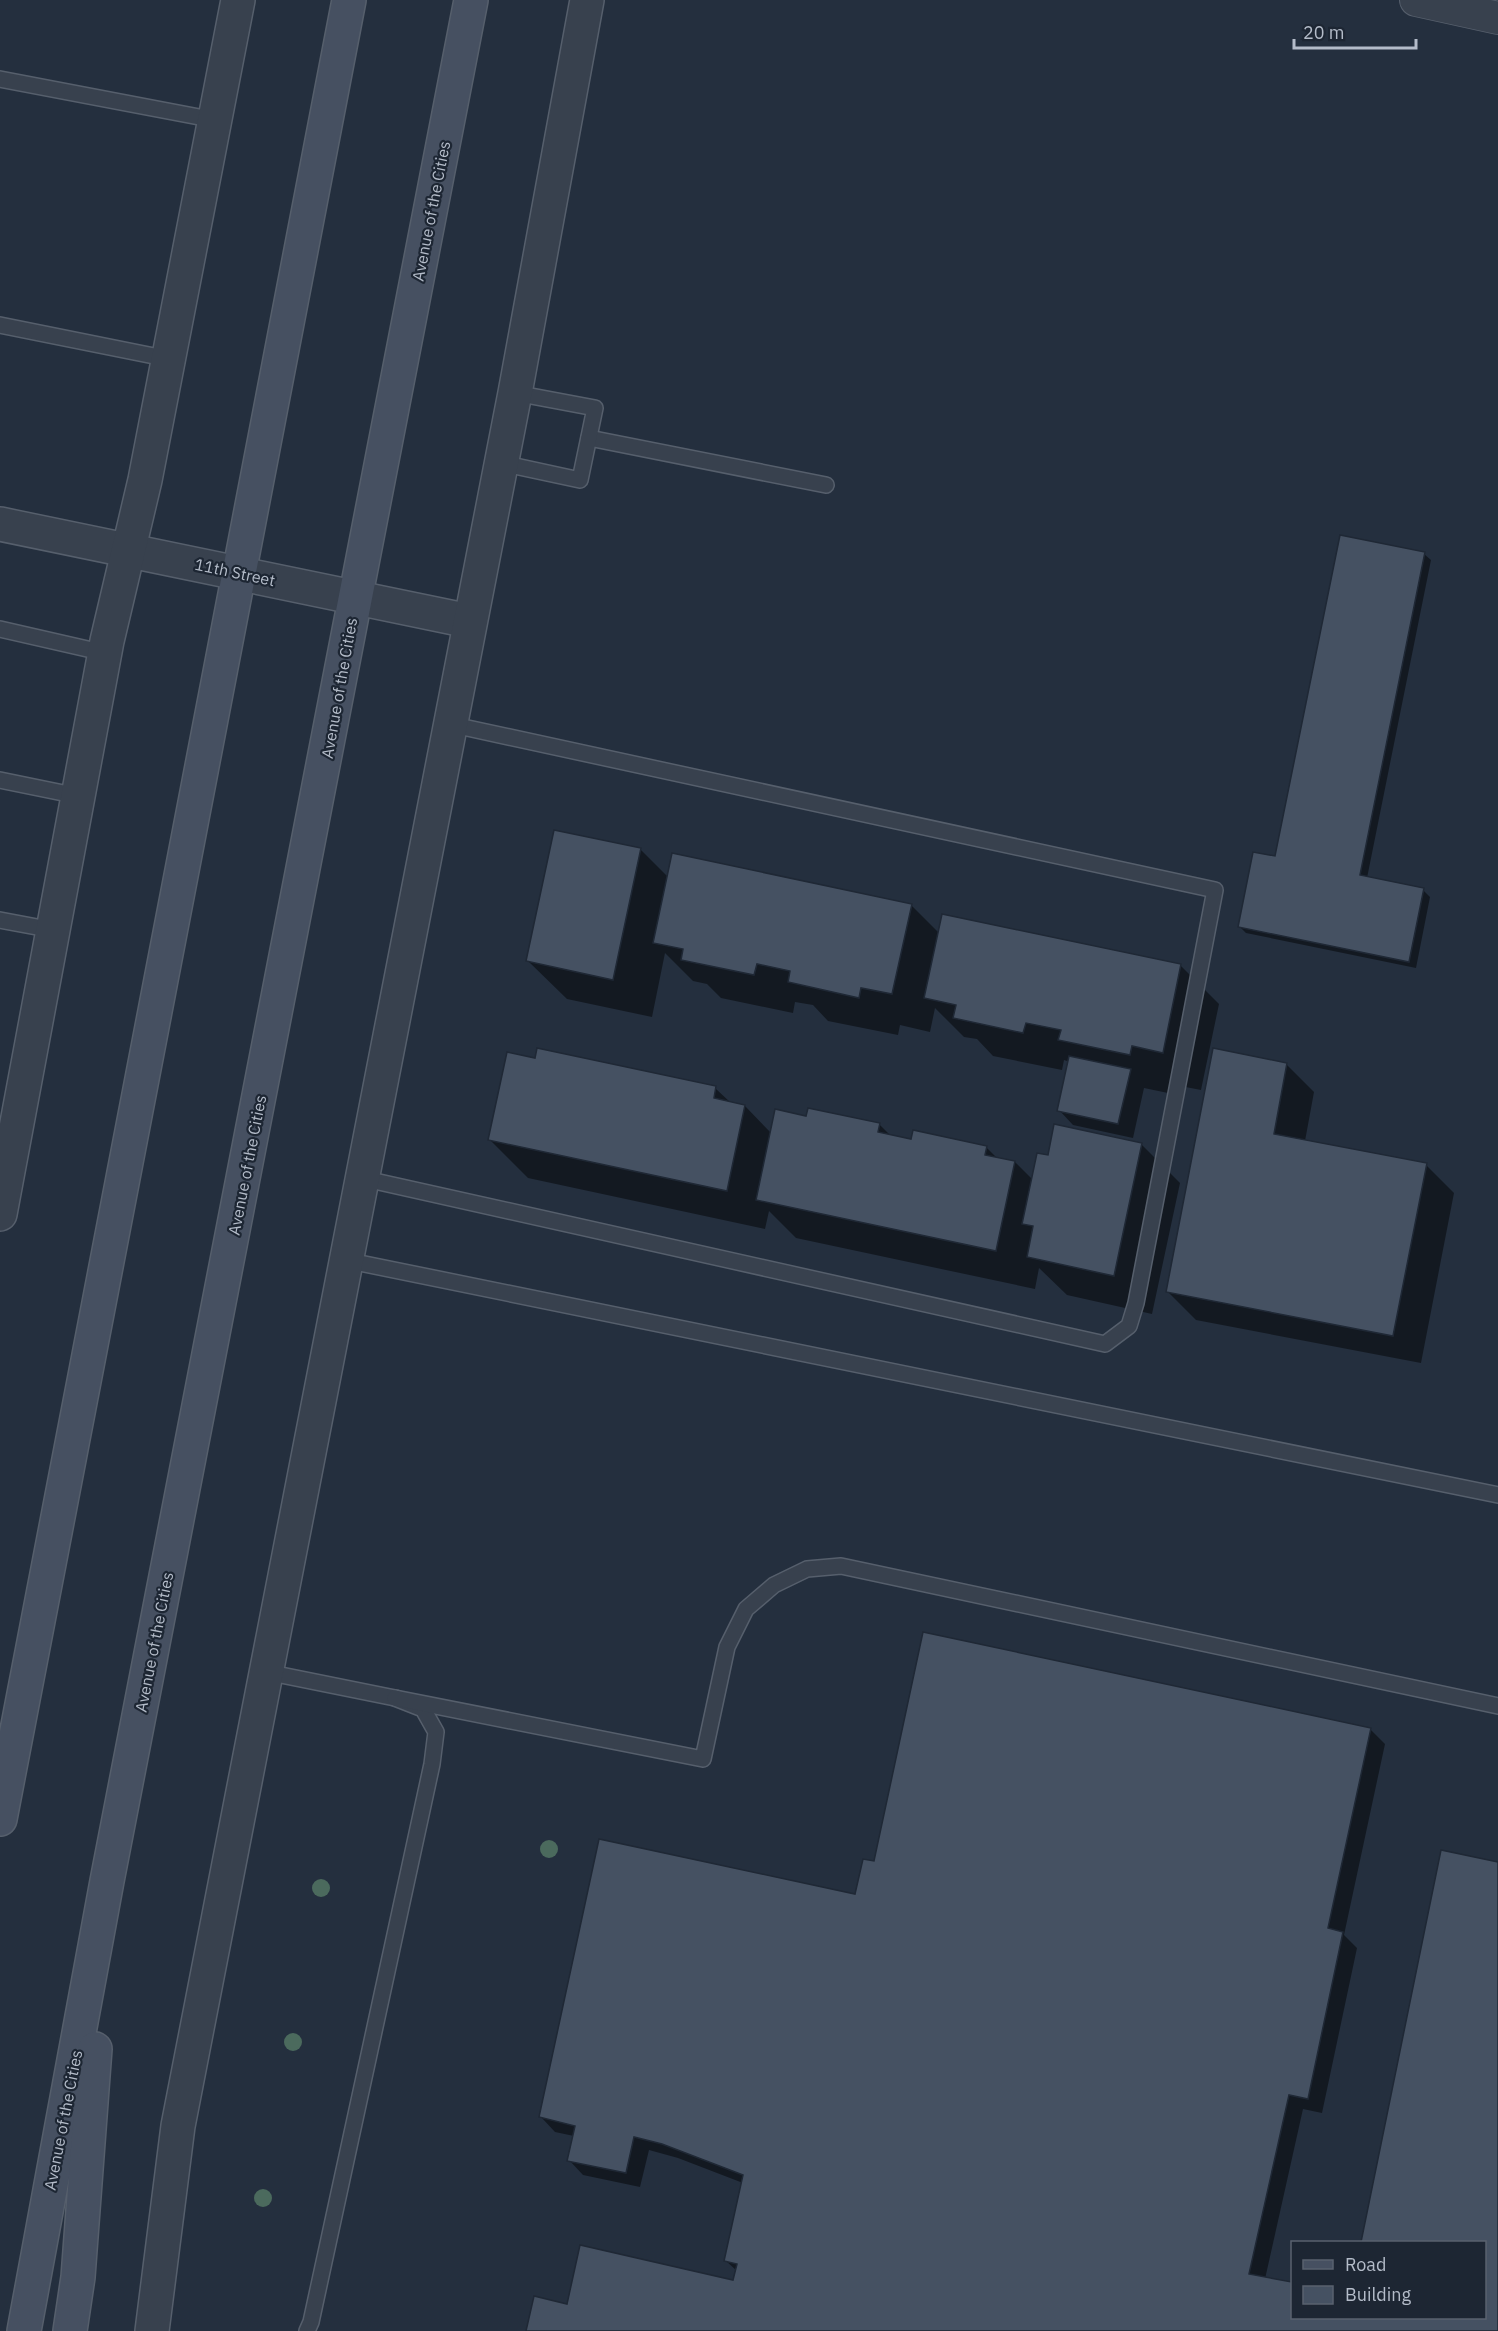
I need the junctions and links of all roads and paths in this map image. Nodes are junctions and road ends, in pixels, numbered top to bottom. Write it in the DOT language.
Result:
graph roads {
  1 [pos="238,0"];
  2 [pos="349,0"];
  3 [pos="471,0"];
  4 [pos="587,0"];
  5 [pos="1416,0"];
  6 [pos="1498,18"];
  7 [pos="0,79"];
  8 [pos="215,120"];
  9 [pos="0,325"];
  10 [pos="169,359"];
  11 [pos="515,393"];
  12 [pos="589,438"];
  13 [pos="501,462"];
  14 [pos="826,485"];
  15 [pos="0,524"];
  16 [pos="128,550"];
  17 [pos="240,572"];
  18 [pos="355,598"];
  19 [pos="469,621"];
  20 [pos="0,629"];
  21 [pos="105,653"];
  22 [pos="449,724"];
  23 [pos="0,780"];
  24 [pos="78,796"];
  25 [pos="0,920"];
  26 [pos="53,930"];
  27 [pos="361,1178"];
  28 [pos="0,1214"];
  29 [pos="345,1260"];
  30 [pos="1498,1495"];
  31 [pos="266,1672"];
  32 [pos="395,1698"];
  33 [pos="1498,1706"];
  34 [pos="0,1819"];
  35 [pos="107,1881"];
  36 [pos="24,2331"];
  37 [pos="70,2331"];
  38 [pos="152,2331"];
  39 [pos="307,2331"];
  1 -- 8 [label="street"];
  2 -- 17 [label="main road"];
  3 -- 18 [label="main road, Avenue of the Cities"];
  4 -- 11 [label="street"];
  5 -- 6 [label="street"];
  7 -- 8 [label="lane"];
  8 -- 10 [label="street"];
  9 -- 10 [label="lane"];
  10 -- 16 [label="street"];
  11 -- 12 [label="lane"];
  11 -- 13 [label="street"];
  12 -- 13 [label="lane"];
  12 -- 14 [label="lane"];
  13 -- 19 [label="street"];
  15 -- 16 [label="street, 11th Street"];
  16 -- 17 [label="street, 11th Street"];
  16 -- 21 [label="street"];
  17 -- 18 [label="street, 11th Street"];
  17 -- 34 [label="main road"];
  18 -- 19 [label="street, 11th Street"];
  18 -- 35 [label="main road, Avenue of the Cities"];
  19 -- 22 [label="street"];
  20 -- 21 [label="lane"];
  21 -- 24 [label="street"];
  22 -- 27 [label="street"];
  22 -- 27 [label="lane"];
  23 -- 24 [label="lane"];
  24 -- 26 [label="street"];
  25 -- 26 [label="lane"];
  26 -- 28 [label="street"];
  27 -- 29 [label="street"];
  29 -- 30 [label="lane"];
  29 -- 31 [label="street"];
  31 -- 32 [label="lane"];
  31 -- 38 [label="street"];
  32 -- 33 [label="lane"];
  32 -- 39 [label="lane"];
  35 -- 36 [label="main road, Avenue of the Cities"];
  35 -- 37 [label="main road"];
}
